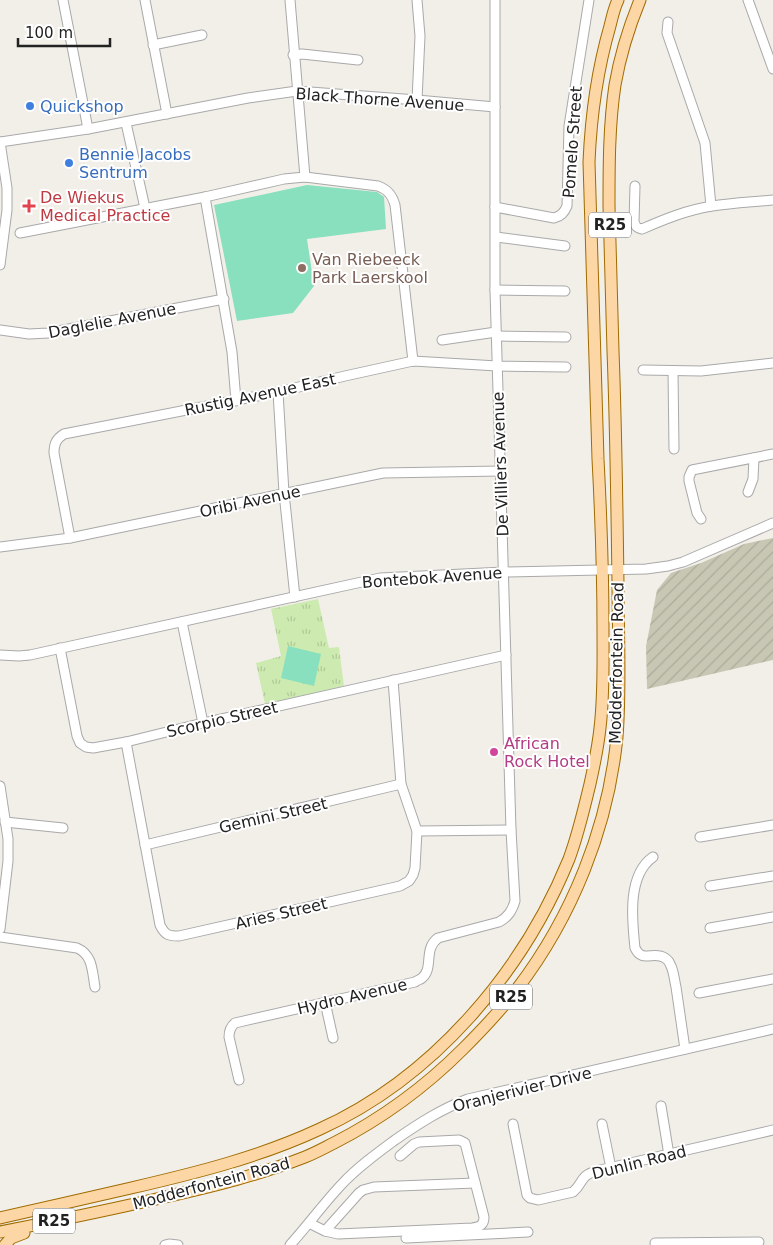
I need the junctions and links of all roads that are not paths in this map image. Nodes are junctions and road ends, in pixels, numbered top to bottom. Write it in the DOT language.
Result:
graph roads {
  1 [pos="62,0"];
  2 [pos="145,0"];
  3 [pos="290,0"];
  4 [pos="417,0"];
  5 [pos="495,0"];
  6 [pos="589,0"];
  7 [pos="618,0"];
  8 [pos="640,0"];
  9 [pos="748,0"];
  10 [pos="668,22"];
  11 [pos="202,35"];
  12 [pos="153,45"];
  13 [pos="294,55"];
  14 [pos="358,60"];
  15 [pos="773,69"];
  16 [pos="297,91"];
  17 [pos="417,100"];
  18 [pos="495,107"];
  19 [pos="167,114"];
  20 [pos="126,123"];
  21 [pos="88,129"];
  22 [pos="0,142"];
  23 [pos="305,177"];
  24 [pos="635,186"];
  25 [pos="205,197"];
  26 [pos="773,200"];
  27 [pos="711,206"];
  28 [pos="495,207"];
  29 [pos="145,208"];
  30 [pos="20,233"];
  31 [pos="496,237"];
  32 [pos="565,246"];
  33 [pos="0,265"];
  34 [pos="495,290"];
  35 [pos="565,292"];
  36 [pos="224,299"];
  37 [pos="0,330"];
  38 [pos="496,334"];
  39 [pos="566,338"];
  40 [pos="442,340"];
  41 [pos="413,361"];
  42 [pos="773,363"];
  43 [pos="497,366"];
  44 [pos="566,367"];
  45 [pos="643,370"];
  46 [pos="673,371"];
  47 [pos="278,392"];
  48 [pos="236,401"];
  49 [pos="674,449"];
  50 [pos="773,454"];
  51 [pos="754,458"];
  52 [pos="500,471"];
  53 [pos="748,492"];
  54 [pos="284,493"];
  55 [pos="701,519"];
  56 [pos="773,523"];
  57 [pos="70,538"];
  58 [pos="0,546"];
  59 [pos="618,569"];
  60 [pos="603,570"];
  61 [pos="504,572"];
  62 [pos="295,597"];
  63 [pos="182,622"];
  64 [pos="60,648"];
  65 [pos="0,655"];
  66 [pos="506,656"];
  67 [pos="393,680"];
  68 [pos="203,723"];
  69 [pos="126,742"];
  70 [pos="401,784"];
  71 [pos="0,786"];
  72 [pos="5,822"];
  73 [pos="773,825"];
  74 [pos="63,828"];
  75 [pos="511,830"];
  76 [pos="417,831"];
  77 [pos="700,837"];
  78 [pos="145,845"];
  79 [pos="653,857"];
  80 [pos="4,859"];
  81 [pos="773,876"];
  82 [pos="710,886"];
  83 [pos="773,917"];
  84 [pos="499,922"];
  85 [pos="710,928"];
  86 [pos="0,929"];
  87 [pos="0,937"];
  88 [pos="773,979"];
  89 [pos="95,987"];
  90 [pos="699,993"];
  91 [pos="325,1002"];
  92 [pos="773,1029"];
  93 [pos="334,1038"];
  94 [pos="685,1049"];
  95 [pos="238,1080"];
  96 [pos="661,1106"];
  97 [pos="513,1124"];
  98 [pos="602,1124"];
  99 [pos="773,1130"];
  100 [pos="668,1155"];
  101 [pos="400,1156"];
  102 [pos="611,1168"];
  103 [pos="475,1182"];
  104 [pos="0,1208"];
  105 [pos="108,1210"];
  106 [pos="28,1212"];
  107 [pos="0,1218"];
  108 [pos="309,1223"];
  109 [pos="0,1232"];
  110 [pos="325,1232"];
  111 [pos="528,1232"];
  112 [pos="458,1235"];
  113 [pos="406,1238"];
  114 [pos="759,1242"];
  115 [pos="655,1243"];
  116 [pos="703,1244"];
  117 [pos="5,1245"];
  118 [pos="165,1245"];
  119 [pos="178,1245"];
  120 [pos="290,1245"];
  121 [pos="458,1245"];
  1 -- 21 [label="street"];
  2 -- 12 [label="street"];
  3 -- 13 [label="street"];
  4 -- 17 [label="street"];
  5 -- 18 [label="street, De Villiers Avenue"];
  6 -- 28 [label="street, Pomelo Street"];
  7 -- 60 [label="main road, Modderfontein Road / R25"];
  8 -- 59 [label="main road, Modderfontein Road / R25"];
  9 -- 15 [label="street"];
  10 -- 27 [label="street"];
  11 -- 12 [label="street"];
  12 -- 19 [label="street"];
  13 -- 14 [label="street"];
  13 -- 16 [label="street"];
  16 -- 17 [label="street, Black Thorne Avenue"];
  16 -- 19 [label="street, Black Thorne Avenue"];
  16 -- 23 [label="street"];
  17 -- 18 [label="street, Black Thorne Avenue"];
  18 -- 28 [label="street, De Villiers Avenue"];
  19 -- 20 [label="street, Black Thorne Avenue"];
  20 -- 21 [label="street, Black Thorne Avenue"];
  20 -- 29 [label="street"];
  21 -- 22 [label="street, Black Thorne Avenue"];
  22 -- 33 [label="street"];
  23 -- 25 [label="street"];
  23 -- 41 [label="street"];
  24 -- 27 [label="street"];
  25 -- 29 [label="street"];
  25 -- 36 [label="street"];
  26 -- 27 [label="street"];
  28 -- 31 [label="street, De Villiers Avenue"];
  29 -- 30 [label="street"];
  31 -- 32 [label="street"];
  31 -- 34 [label="street, De Villiers Avenue"];
  34 -- 35 [label="street"];
  34 -- 38 [label="street, De Villiers Avenue"];
  36 -- 37 [label="street, Daglelie Avenue"];
  36 -- 48 [label="street"];
  38 -- 39 [label="street"];
  38 -- 40 [label="street"];
  38 -- 43 [label="street, De Villiers Avenue"];
  41 -- 43 [label="street, Rustig Avenue East"];
  41 -- 47 [label="street, Rustig Avenue East"];
  42 -- 46 [label="street"];
  43 -- 44 [label="street, Rustig Avenue East"];
  43 -- 52 [label="street, De Villiers Avenue"];
  45 -- 46 [label="street"];
  46 -- 49 [label="street"];
  47 -- 48 [label="street, Rustig Avenue East"];
  47 -- 54 [label="street"];
  48 -- 57 [label="street, Rustig Avenue East"];
  50 -- 51 [label="street"];
  51 -- 53 [label="street"];
  51 -- 55 [label="street"];
  52 -- 54 [label="street, Oribi Avenue"];
  52 -- 61 [label="street, De Villiers Avenue"];
  54 -- 57 [label="street, Oribi Avenue"];
  54 -- 62 [label="street"];
  56 -- 59 [label="street, Bontebok Avenue"];
  57 -- 58 [label="street, Oribi Avenue"];
  59 -- 60 [label="street, Bontebok Avenue"];
  59 -- 105 [label="main road, Modderfontein Road / R25"];
  60 -- 61 [label="street, Bontebok Avenue"];
  60 -- 106 [label="main road, Modderfontein Road / R25"];
  61 -- 62 [label="street, Bontebok Avenue"];
  61 -- 66 [label="street, De Villiers Avenue"];
  62 -- 63 [label="street, Bontebok Avenue"];
  63 -- 64 [label="street, Bontebok Avenue"];
  63 -- 68 [label="street"];
  64 -- 65 [label="street, Bontebok Avenue"];
  64 -- 69 [label="street, Scorpio Street"];
  66 -- 67 [label="street, Scorpio Street"];
  66 -- 75 [label="street, De Villiers Avenue"];
  67 -- 68 [label="street, Scorpio Street"];
  67 -- 70 [label="street"];
  68 -- 69 [label="street, Scorpio Street"];
  69 -- 78 [label="street"];
  70 -- 76 [label="street"];
  70 -- 78 [label="street, Gemini Street"];
  71 -- 72 [label="street"];
  72 -- 74 [label="street"];
  72 -- 80 [label="street"];
  73 -- 77 [label="street"];
  75 -- 76 [label="street"];
  75 -- 84 [label="street, De Villiers Avenue"];
  76 -- 78 [label="street, Aries Street"];
  79 -- 94 [label="street"];
  80 -- 86 [label="street"];
  81 -- 82 [label="street"];
  83 -- 85 [label="street"];
  84 -- 91 [label="street, Hydro Avenue"];
  87 -- 89 [label="street"];
  88 -- 90 [label="street"];
  91 -- 93 [label="street"];
  91 -- 95 [label="street, Hydro Avenue"];
  92 -- 94 [label="street, Oranjerivier Drive"];
  94 -- 108 [label="street, Oranjerivier Drive"];
  96 -- 100 [label="street"];
  97 -- 102 [label="street, Dunlin Road"];
  98 -- 102 [label="street"];
  99 -- 100 [label="street, Dunlin Road"];
  100 -- 102 [label="street, Dunlin Road"];
  101 -- 103 [label="street"];
  103 -- 110 [label="street"];
  103 -- 110 [label="street"];
  104 -- 106 [label="main road"];
  105 -- 109 [label="main road, Modderfontein Road / R25"];
  105 -- 117 [label="main road"];
  106 -- 107 [label="main road, Modderfontein Road / R25"];
  108 -- 110 [label="street"];
  108 -- 120 [label="street, Oranjerivier Drive"];
  111 -- 112 [label="street"];
  112 -- 113 [label="street"];
  112 -- 121 [label="street"];
  114 -- 116 [label="street"];
  115 -- 116 [label="street"];
  118 -- 119 [label="street"];
}
